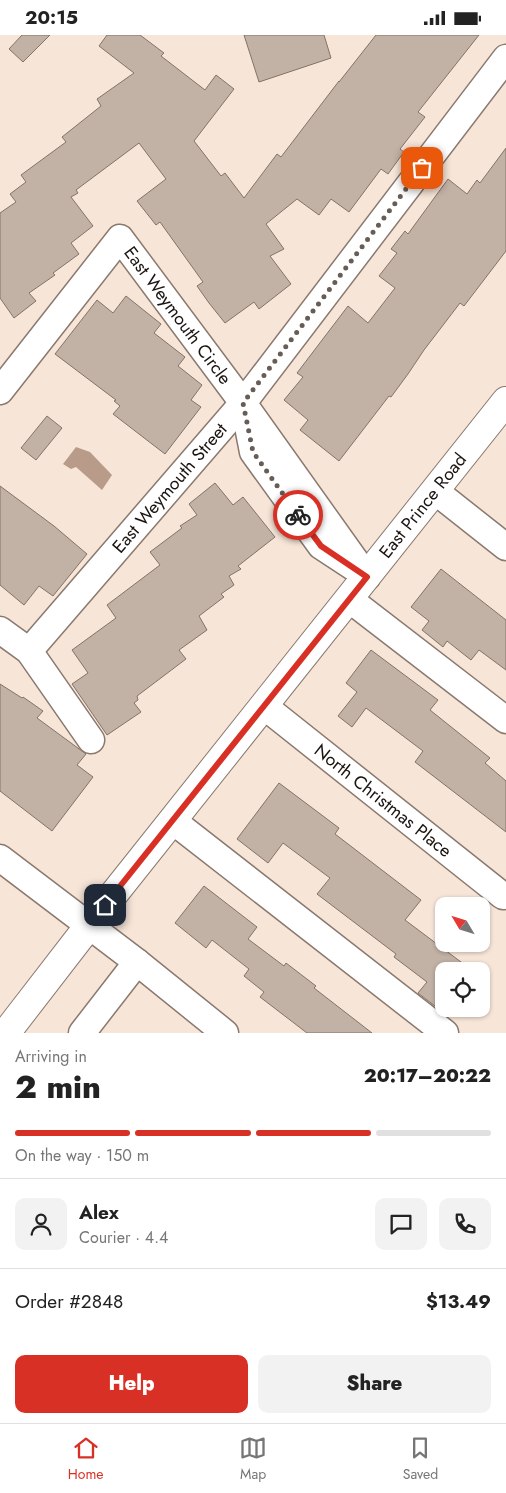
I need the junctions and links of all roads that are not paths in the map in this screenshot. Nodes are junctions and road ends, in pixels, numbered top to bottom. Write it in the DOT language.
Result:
graph roads {
  1 [pos="506,58"];
  2 [pos="0,391"];
  3 [pos="506,401"];
  4 [pos="243,403"];
  5 [pos="435,491"];
  6 [pos="506,547"];
  7 [pos="367,577"];
  8 [pos="349,599"];
  9 [pos="0,630"];
  10 [pos="29,651"];
  11 [pos="264,706"];
  12 [pos="506,720"];
  13 [pos="91,740"];
  14 [pos="173,821"];
  15 [pos="0,857"];
  16 [pos="503,896"];
  17 [pos="89,926"];
  18 [pos="137,962"];
  19 [pos="6,1033"];
  20 [pos="82,1033"];
  21 [pos="225,1033"];
  22 [pos="445,1033"];
  1 -- 4 [label="street, East Weymouth Street"];
  2 -- 4 [label="street, East Weymouth Circle"];
  3 -- 5 [label="main road, East Prince Road"];
  4 -- 7 [label="street"];
  4 -- 10 [label="street, East Weymouth Street"];
  5 -- 6 [label="street"];
  5 -- 7 [label="main road, East Prince Road"];
  7 -- 8 [label="main road, East Prince Road"];
  8 -- 11 [label="main road, East Prince Road"];
  8 -- 12 [label="street"];
  9 -- 10 [label="street"];
  10 -- 13 [label="street"];
  11 -- 14 [label="main road, East Prince Road"];
  11 -- 16 [label="street, North Christmas Place"];
  14 -- 17 [label="main road, East Prince Road"];
  14 -- 22 [label="street"];
  15 -- 17 [label="street"];
  17 -- 18 [label="street"];
  17 -- 19 [label="main road, East Prince Road"];
  18 -- 20 [label="street"];
  18 -- 21 [label="street"];
}
